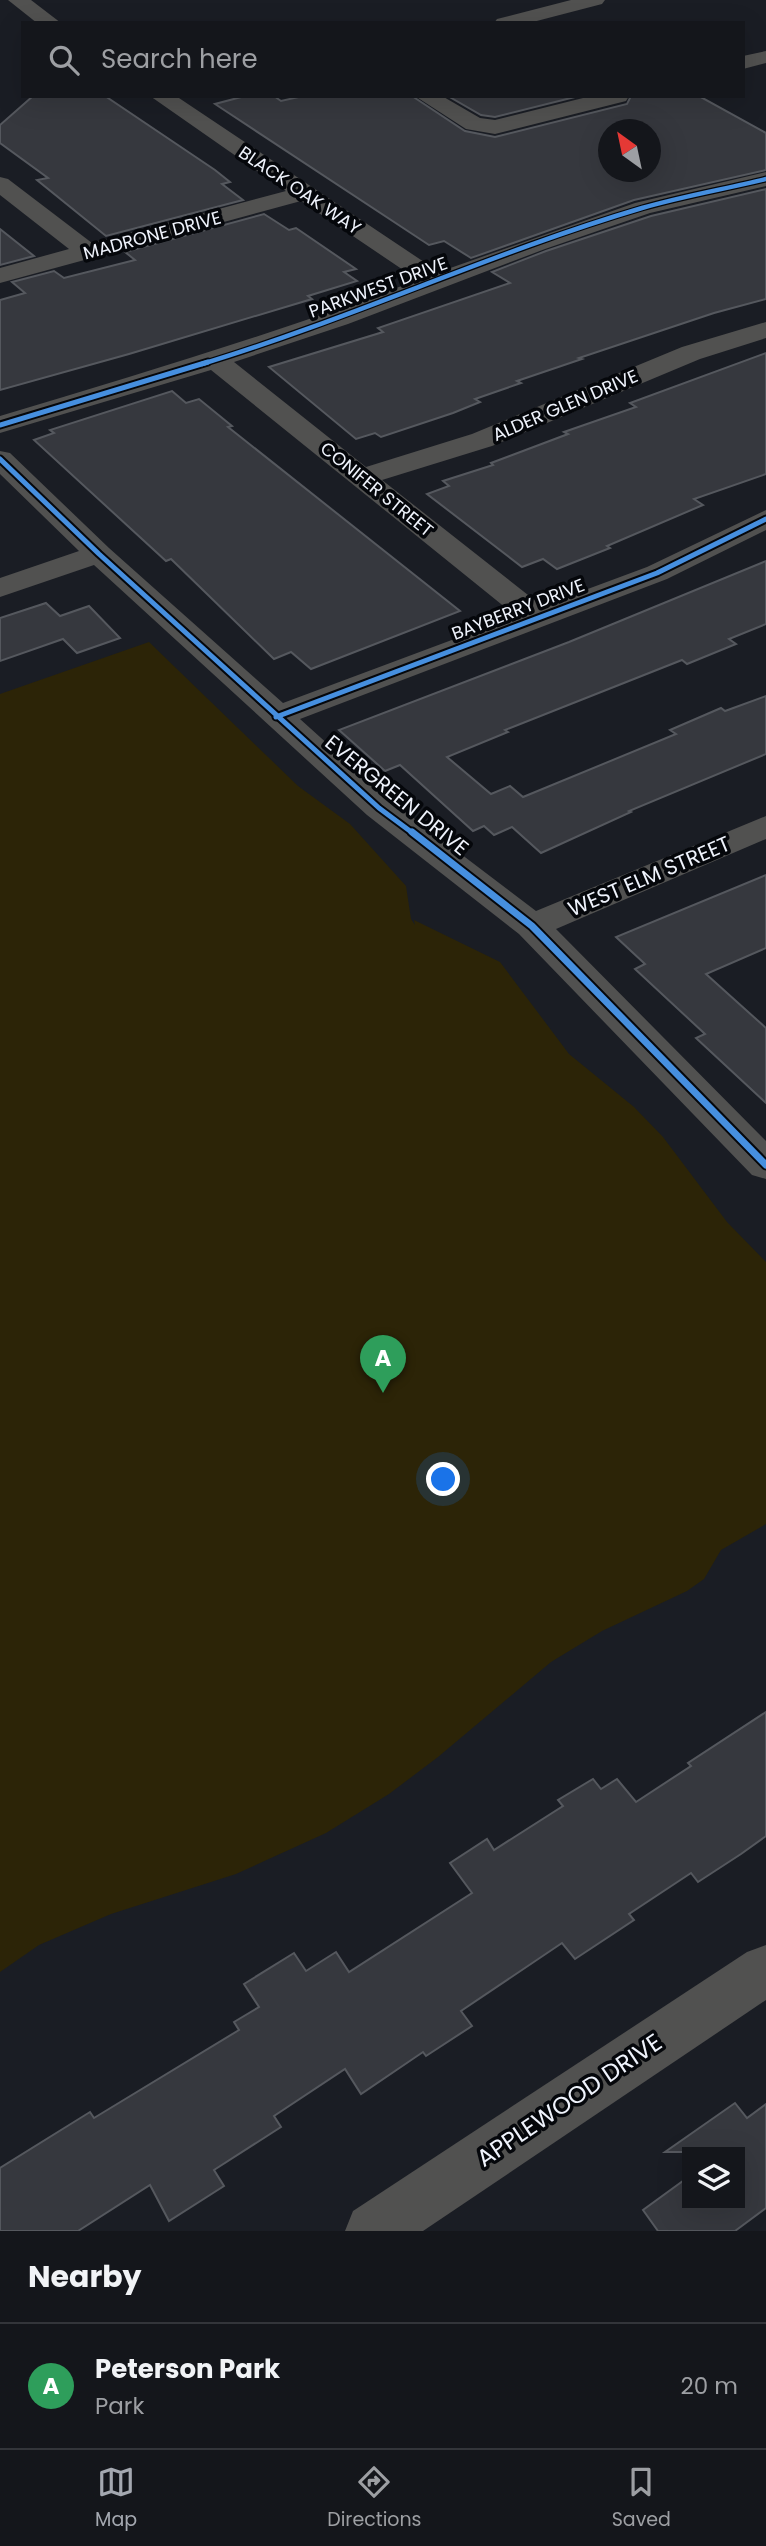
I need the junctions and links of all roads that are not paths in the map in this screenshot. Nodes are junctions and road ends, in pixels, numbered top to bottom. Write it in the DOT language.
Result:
graph roads {
  1 [pos="18,0"];
  2 [pos="587,1"];
  3 [pos="48,21"];
  4 [pos="512,21"];
  5 [pos="766,57"];
  6 [pos="745,62"];
  7 [pos="164,98"];
  8 [pos="429,98"];
  9 [pos="611,98"];
  10 [pos="766,180"];
  11 [pos="0,184"];
  12 [pos="303,193"];
  13 [pos="88,252"];
  14 [pos="0,276"];
  15 [pos="438,283"];
  16 [pos="766,330"];
  17 [pos="215,360"];
  18 [pos="0,425"];
  19 [pos="0,459"];
  20 [pos="363,477"];
  21 [pos="766,519"];
  22 [pos="99,554"];
  23 [pos="0,588"];
  24 [pos="539,619"];
  25 [pos="276,717"];
  26 [pos="766,826"];
  27 [pos="532,926"];
  28 [pos="766,1165"];
  29 [pos="766,1970"];
  30 [pos="373,2231"];
  1 -- 3 [label="street"];
  2 -- 4 [label="street"];
  5 -- 6 [label="street"];
  7 -- 12 [label="street, BLACK OAK WAY"];
  8 -- 9 [label="street"];
  10 -- 15 [label="street, PARKWEST DRIVE"];
  11 -- 13 [label="street"];
  12 -- 13 [label="street, MADRONE DRIVE"];
  12 -- 15 [label="street, BLACK OAK WAY"];
  13 -- 14 [label="street, MADRONE DRIVE"];
  15 -- 17 [label="street, PARKWEST DRIVE"];
  16 -- 20 [label="street, ALDER GLEN DRIVE"];
  17 -- 18 [label="street, PARKWEST DRIVE"];
  17 -- 20 [label="street, CONIFER STREET"];
  19 -- 22 [label="street, EVERGREEN DRIVE"];
  20 -- 24 [label="street, CONIFER STREET"];
  21 -- 24 [label="street, BAYBERRY DRIVE"];
  22 -- 23 [label="street"];
  22 -- 25 [label="street, EVERGREEN DRIVE"];
  24 -- 25 [label="street, BAYBERRY DRIVE"];
  25 -- 27 [label="street, EVERGREEN DRIVE"];
  26 -- 27 [label="street, WEST ELM STREET"];
  27 -- 28 [label="street, EVERGREEN DRIVE"];
  29 -- 30 [label="street, APPLEWOOD DRIVE"];
}
